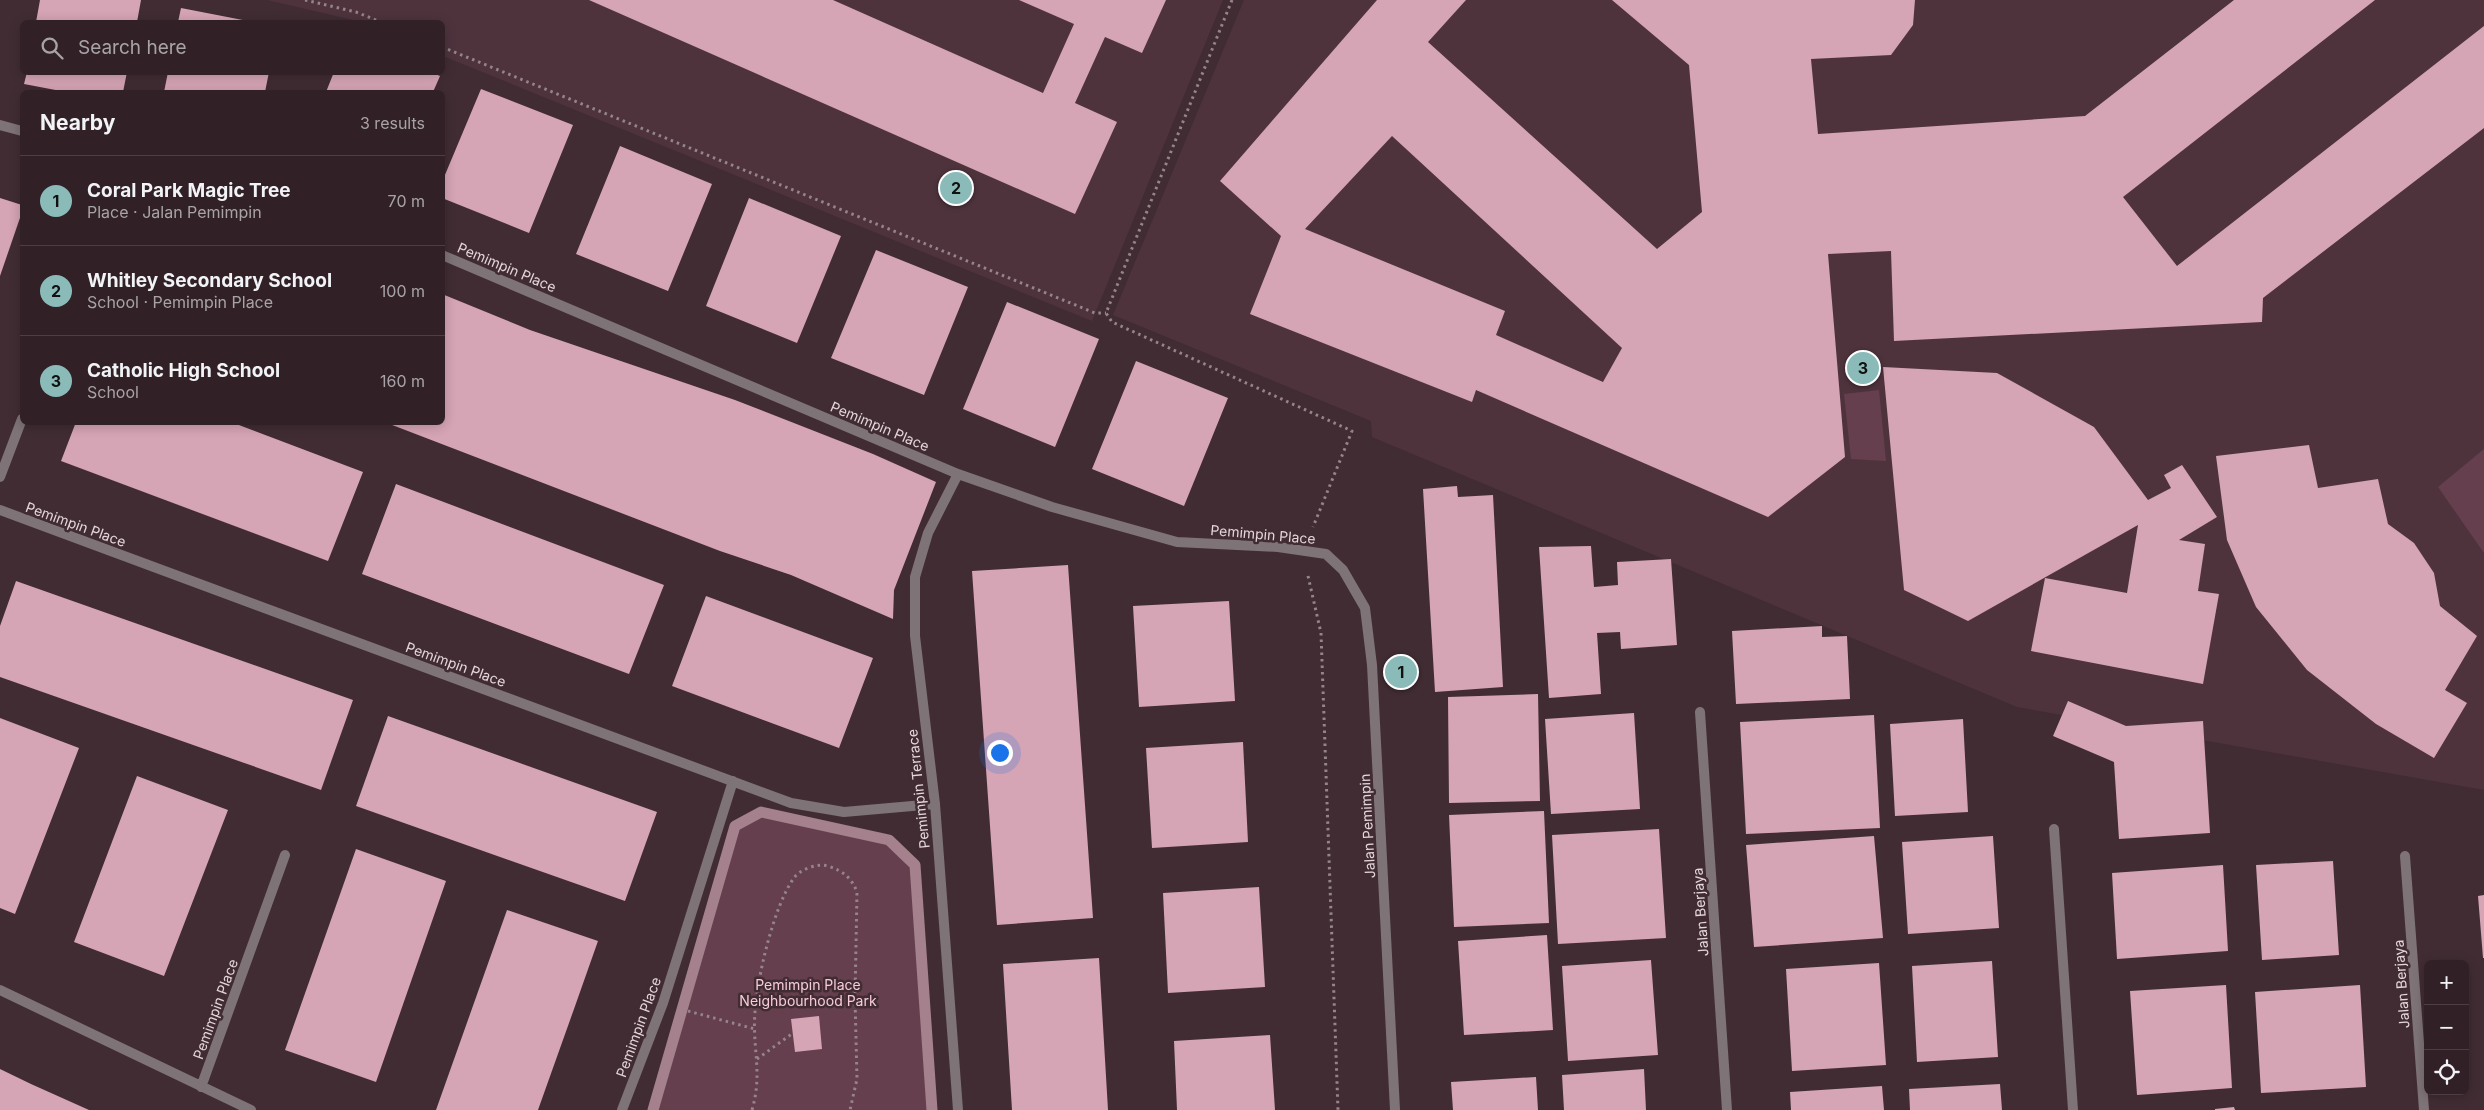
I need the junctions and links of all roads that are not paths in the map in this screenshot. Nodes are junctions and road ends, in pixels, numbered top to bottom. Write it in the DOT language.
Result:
graph roads {
  1 [pos="0,125"];
  2 [pos="20,130"];
  3 [pos="445,256"];
  4 [pos="20,424"];
  5 [pos="958,474"];
  6 [pos="0,477"];
  7 [pos="0,510"];
  8 [pos="1326,554"];
  9 [pos="1700,712"];
  10 [pos="733,781"];
  11 [pos="935,804"];
  12 [pos="2054,829"];
  13 [pos="285,855"];
  14 [pos="2405,856"];
  15 [pos="0,990"];
  16 [pos="201,1087"];
  17 [pos="251,1110"];
  18 [pos="622,1110"];
  19 [pos="958,1110"];
  20 [pos="1395,1110"];
  21 [pos="1727,1110"];
  22 [pos="2073,1110"];
  23 [pos="2424,1110"];
  1 -- 2 [label="street"];
  3 -- 5 [label="street, Pemimpin Place"];
  4 -- 6 [label="street"];
  5 -- 8 [label="street, Pemimpin Place"];
  5 -- 11 [label="street, Pemimpin Terrace"];
  7 -- 10 [label="street, Pemimpin Place"];
  8 -- 20 [label="street, Jalan Pemimpin"];
  9 -- 21 [label="street, Jalan Berjaya"];
  10 -- 11 [label="street, Pemimpin Place"];
  10 -- 18 [label="street, Pemimpin Place"];
  11 -- 19 [label="street, Pemimpin Terrace"];
  12 -- 22 [label="street"];
  13 -- 16 [label="street, Pemimpin Place"];
  14 -- 23 [label="street, Jalan Berjaya"];
  15 -- 16 [label="street"];
  16 -- 17 [label="street"];
}
